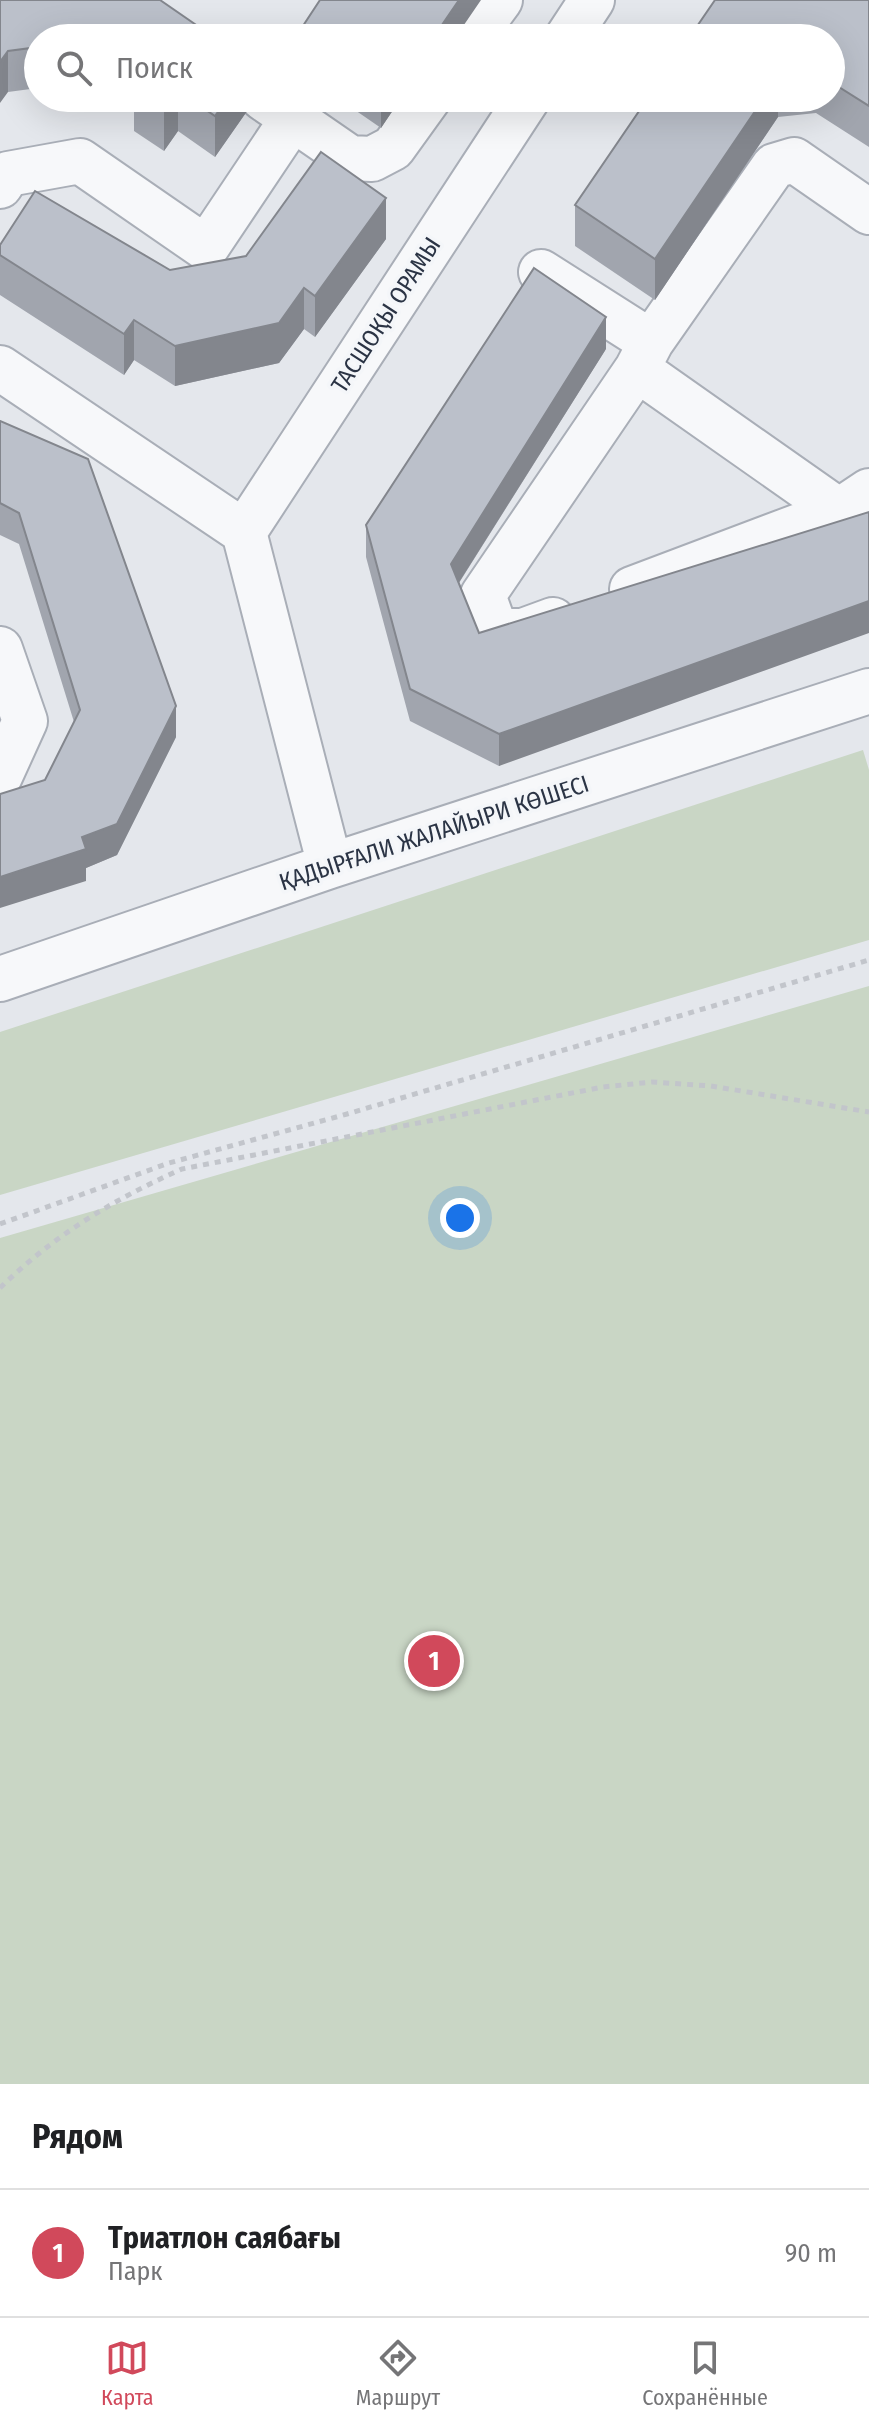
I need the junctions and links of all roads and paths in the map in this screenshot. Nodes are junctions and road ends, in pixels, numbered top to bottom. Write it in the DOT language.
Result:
graph roads {
  1 [pos="500,0"];
  2 [pos="592,0"];
  3 [pos="482,24"];
  4 [pos="576,24"];
  5 [pos="276,112"];
  6 [pos="284,112"];
  7 [pos="419,112"];
  8 [pos="519,112"];
  9 [pos="0,186"];
  10 [pos="869,212"];
  11 [pos="541,272"];
  12 [pos="644,356"];
  13 [pos="0,368"];
  14 [pos="854,501"];
  15 [pos="244,532"];
  16 [pos="0,649"];
  17 [pos="869,691"];
  18 [pos="0,776"];
  19 [pos="330,866"];
  20 [pos="869,960"];
  21 [pos="0,979"];
  22 [pos="869,1112"];
  23 [pos="0,1224"];
  24 [pos="0,1288"];
  1 -- 3 [label="street"];
  2 -- 4 [label="street"];
  5 -- 9 [label="street"];
  6 -- 7 [label="street"];
  8 -- 15 [label="street, ТАСШОҚЫ ОРАМЫ"];
  10 -- 12 [label="street"];
  11 -- 12 [label="street"];
  12 -- 14 [label="street"];
  12 -- 14 [label="street"];
  13 -- 15 [label="street"];
  15 -- 19 [label="street"];
  16 -- 18 [label="street"];
  17 -- 19 [label="street, ҚАДЫРҒАЛИ ЖАЛАЙЫРИ КӨШЕСІ"];
  19 -- 21 [label="street, ҚАДЫРҒАЛИ ЖАЛАЙЫРИ КӨШЕСІ"];
  20 -- 23 [label="path"];
  22 -- 24 [label="path"];
}
